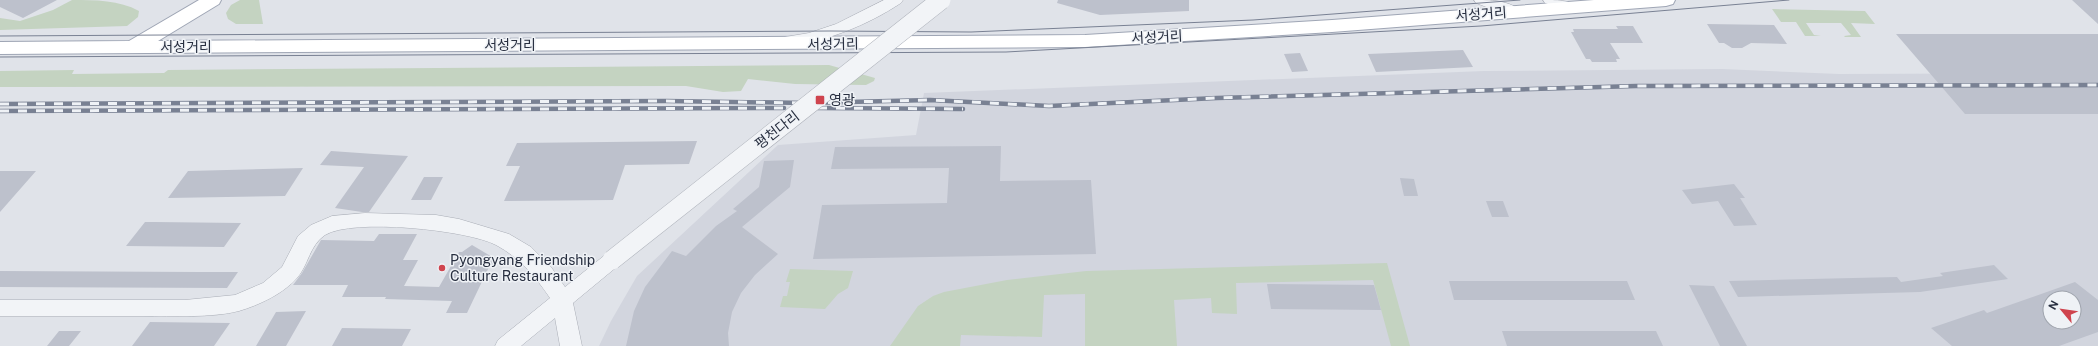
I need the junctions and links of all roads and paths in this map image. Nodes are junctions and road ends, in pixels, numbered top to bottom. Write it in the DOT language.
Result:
graph roads {
  1 [pos="212,0"];
  2 [pos="895,0"];
  3 [pos="941,0"];
  4 [pos="1482,0"];
  5 [pos="1551,0"];
  6 [pos="1666,0"];
  7 [pos="1571,7"];
  8 [pos="1513,12"];
  9 [pos="761,44"];
  10 [pos="0,48"];
  11 [pos="132,48"];
  12 [pos="562,299"];
  13 [pos="0,308"];
  14 [pos="506,346"];
  15 [pos="571,346"];
  1 -- 11 [label="main road"];
  2 -- 9 [label="street"];
  3 -- 12 [label="street, 평천다리, bridge"];
  4 -- 8 [label="street"];
  5 -- 7 [label="street"];
  6 -- 7 [label="main road, 서성거리"];
  7 -- 8 [label="main road, 서성거리"];
  8 -- 9 [label="main road, 서성거리"];
  9 -- 11 [label="main road, 서성거리"];
  10 -- 11 [label="main road, 서성거리"];
  12 -- 13 [label="street"];
  12 -- 14 [label="street, 평천다리"];
  12 -- 15 [label="street"];
}
